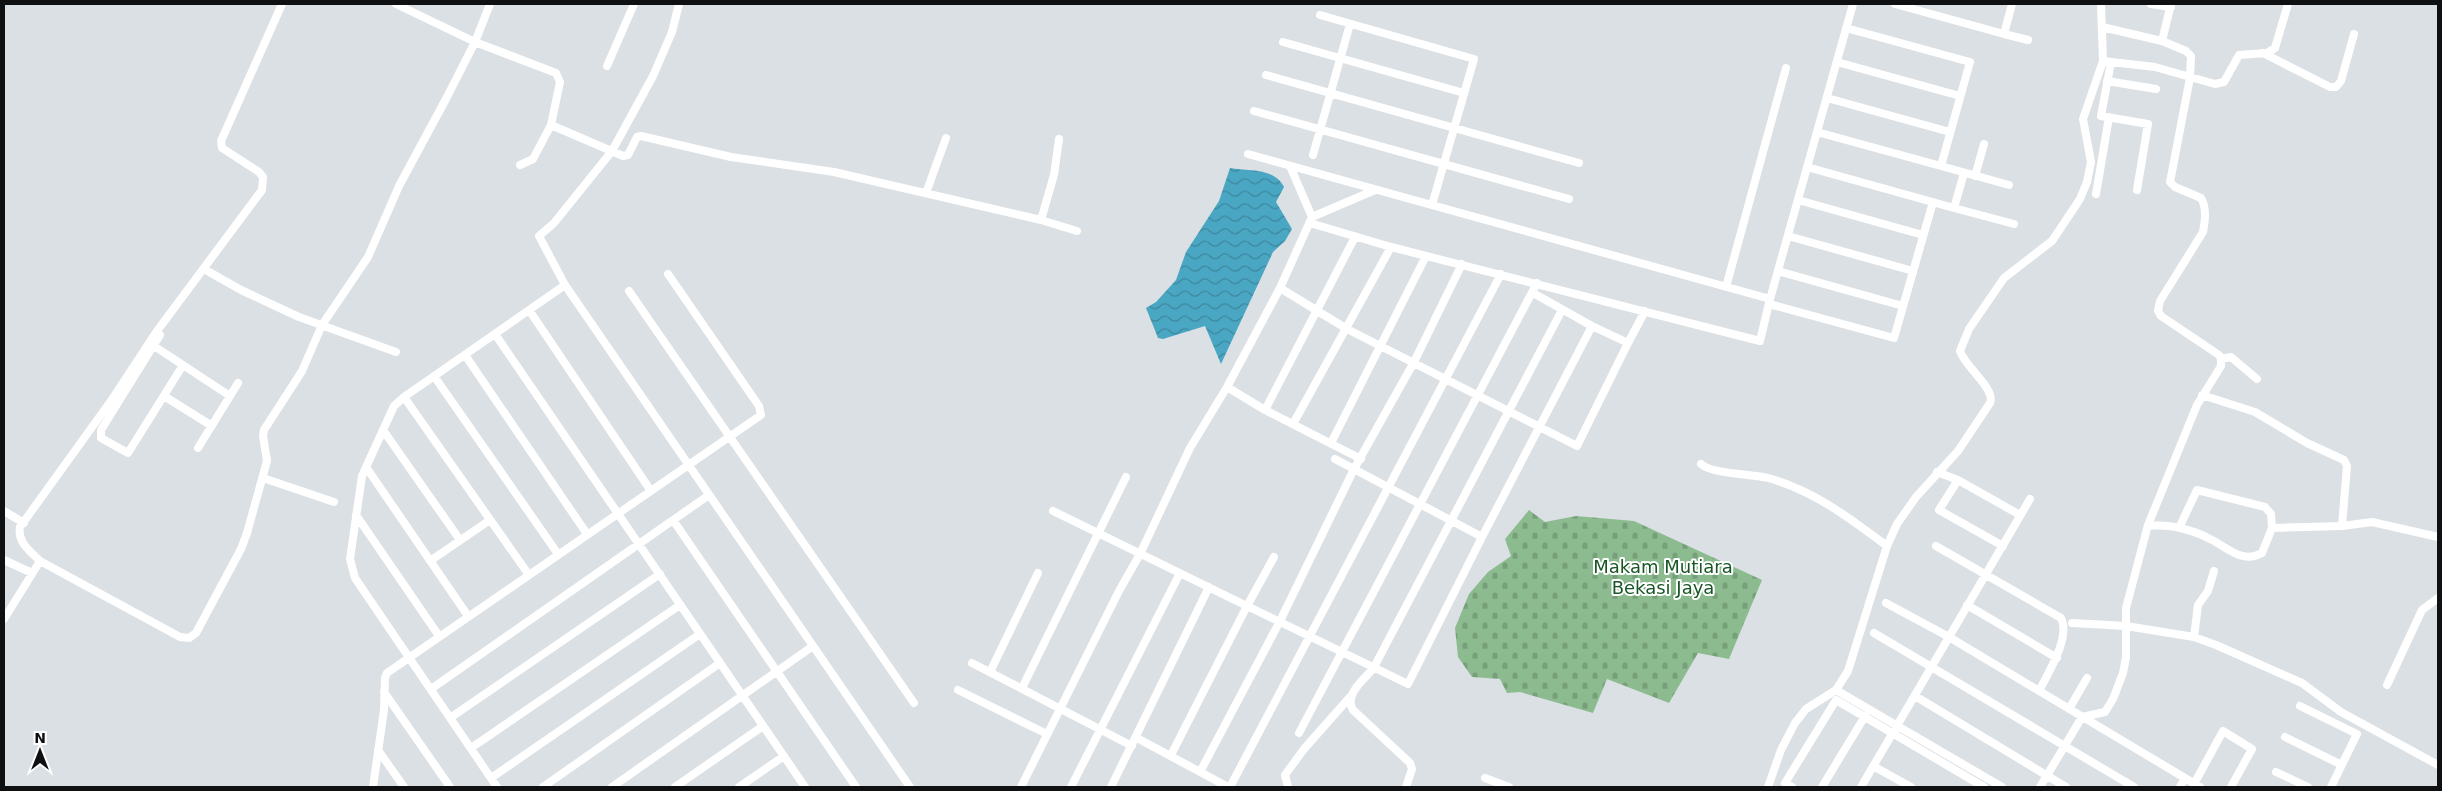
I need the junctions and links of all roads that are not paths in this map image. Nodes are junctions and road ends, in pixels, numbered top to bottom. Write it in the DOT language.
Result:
graph roads {
  1 [pos="282,4"];
  2 [pos="396,4"];
  3 [pos="490,4"];
  4 [pos="634,4"];
  5 [pos="679,4"];
  6 [pos="1853,4"];
  7 [pos="1895,4"];
  8 [pos="2012,4"];
  9 [pos="2102,4"];
  10 [pos="2151,4"];
  11 [pos="2288,4"];
  12 [pos="2171,6"];
  13 [pos="1320,16"];
  14 [pos="1350,24"];
  15 [pos="2102,27"];
  16 [pos="1846,28"];
  17 [pos="2004,34"];
  18 [pos="2354,34"];
  19 [pos="2028,40"];
  20 [pos="2162,41"];
  21 [pos="474,42"];
  22 [pos="1283,42"];
  23 [pos="2263,53"];
  24 [pos="1340,58"];
  25 [pos="2107,61"];
  26 [pos="1837,62"];
  27 [pos="607,66"];
  28 [pos="1786,68"];
  29 [pos="1266,75"];
  30 [pos="2190,78"];
  31 [pos="2107,81"];
  32 [pos="2156,89"];
  33 [pos="1330,93"];
  34 [pos="1464,93"];
  35 [pos="1960,96"];
  36 [pos="1826,98"];
  37 [pos="1254,111"];
  38 [pos="2109,117"];
  39 [pos="551,125"];
  40 [pos="1454,128"];
  41 [pos="1320,129"];
  42 [pos="1817,132"];
  43 [pos="1950,132"];
  44 [pos="946,138"];
  45 [pos="1059,138"];
  46 [pos="1984,144"];
  47 [pos="612,151"];
  48 [pos="1248,154"];
  49 [pos="1313,155"];
  50 [pos="1580,163"];
  51 [pos="1444,164"];
  52 [pos="520,165"];
  53 [pos="1290,166"];
  54 [pos="1941,166"];
  55 [pos="1807,167"];
  56 [pos="1964,173"];
  57 [pos="1975,176"];
  58 [pos="2009,185"];
  59 [pos="1375,190"];
  60 [pos="2137,190"];
  61 [pos="926,193"];
  62 [pos="2096,194"];
  63 [pos="1569,199"];
  64 [pos="1798,200"];
  65 [pos="1933,202"];
  66 [pos="1432,206"];
  67 [pos="1954,208"];
  68 [pos="1041,220"];
  69 [pos="1311,220"];
  70 [pos="2014,224"];
  71 [pos="1077,231"];
  72 [pos="1923,235"];
  73 [pos="1788,236"];
  74 [pos="1355,237"];
  75 [pos="1391,247"];
  76 [pos="1426,256"];
  77 [pos="1462,264"];
  78 [pos="204,269"];
  79 [pos="1913,270"];
  80 [pos="1778,271"];
  81 [pos="668,274"];
  82 [pos="1501,274"];
  83 [pos="1537,283"];
  84 [pos="565,285"];
  85 [pos="1726,287"];
  86 [pos="1280,288"];
  87 [pos="629,291"];
  88 [pos="1533,293"];
  89 [pos="1770,301"];
  90 [pos="1904,306"];
  91 [pos="528,310"];
  92 [pos="1562,310"];
  93 [pos="1645,311"];
  94 [pos="1316,312"];
  95 [pos="322,325"];
  96 [pos="1592,326"];
  97 [pos="1347,329"];
  98 [pos="157,332"];
  99 [pos="495,334"];
  100 [pos="1628,343"];
  101 [pos="1380,344"];
  102 [pos="154,346"];
  103 [pos="396,352"];
  104 [pos="465,355"];
  105 [pos="2222,359"];
  106 [pos="1414,362"];
  107 [pos="183,366"];
  108 [pos="434,376"];
  109 [pos="2256,378"];
  110 [pos="1447,379"];
  111 [pos="238,383"];
  112 [pos="1227,387"];
  113 [pos="1478,395"];
  114 [pos="2202,395"];
  115 [pos="164,396"];
  116 [pos="230,396"];
  117 [pos="404,397"];
  118 [pos="1265,410"];
  119 [pos="1508,410"];
  120 [pos="1293,424"];
  121 [pos="212,426"];
  122 [pos="1541,427"];
  123 [pos="383,430"];
  124 [pos="730,437"];
  125 [pos="1331,443"];
  126 [pos="198,448"];
  127 [pos="1361,458"];
  128 [pos="1335,459"];
  129 [pos="1701,464"];
  130 [pos="688,465"];
  131 [pos="366,467"];
  132 [pos="1354,469"];
  133 [pos="1937,472"];
  134 [pos="263,478"];
  135 [pos="1126,478"];
  136 [pos="1958,480"];
  137 [pos="1388,486"];
  138 [pos="651,491"];
  139 [pos="709,495"];
  140 [pos="2030,499"];
  141 [pos="334,502"];
  142 [pos="1420,503"];
  143 [pos="4,511"];
  144 [pos="1053,511"];
  145 [pos="618,514"];
  146 [pos="356,515"];
  147 [pos="2020,515"];
  148 [pos="490,520"];
  149 [pos="673,520"];
  150 [pos="1451,520"];
  151 [pos="24,522"];
  152 [pos="2148,525"];
  153 [pos="2342,526"];
  154 [pos="2180,528"];
  155 [pos="2272,528"];
  156 [pos="1097,533"];
  157 [pos="587,534"];
  158 [pos="1482,537"];
  159 [pos="2438,537"];
  160 [pos="460,540"];
  161 [pos="639,544"];
  162 [pos="1887,546"];
  163 [pos="1936,546"];
  164 [pos="2003,546"];
  165 [pos="558,554"];
  166 [pos="1140,554"];
  167 [pos="1274,556"];
  168 [pos="4,560"];
  169 [pos="40,561"];
  170 [pos="430,561"];
  171 [pos="2214,571"];
  172 [pos="32,573"];
  173 [pos="1038,573"];
  174 [pos="1180,573"];
  175 [pos="660,574"];
  176 [pos="529,575"];
  177 [pos="1986,575"];
  178 [pos="1209,587"];
  179 [pos="2438,598"];
  180 [pos="4,599"];
  181 [pos="12,603"];
  182 [pos="1886,603"];
  183 [pos="680,605"];
  184 [pos="1967,605"];
  185 [pos="1247,606"];
  186 [pos="468,616"];
  187 [pos="4,619"];
  188 [pos="1280,621"];
  189 [pos="2072,623"];
  190 [pos="2126,626"];
  191 [pos="1874,633"];
  192 [pos="700,634"];
  193 [pos="439,636"];
  194 [pos="1950,636"];
  195 [pos="1310,637"];
  196 [pos="2194,637"];
  197 [pos="813,646"];
  198 [pos="1342,653"];
  199 [pos="409,657"];
  200 [pos="2056,658"];
  201 [pos="720,663"];
  202 [pos="972,663"];
  203 [pos="1931,666"];
  204 [pos="1373,669"];
  205 [pos="777,672"];
  206 [pos="990,672"];
  207 [pos="2088,678"];
  208 [pos="2387,685"];
  209 [pos="1022,688"];
  210 [pos="431,689"];
  211 [pos="958,690"];
  212 [pos="1836,690"];
  213 [pos="2039,690"];
  214 [pos="384,692"];
  215 [pos="743,696"];
  216 [pos="1915,696"];
  217 [pos="1350,697"];
  218 [pos="914,702"];
  219 [pos="2300,706"];
  220 [pos="1061,707"];
  221 [pos="2069,709"];
  222 [pos="1865,716"];
  223 [pos="2082,717"];
  224 [pos="450,718"];
  225 [pos="764,726"];
  226 [pos="1897,726"];
  227 [pos="1100,729"];
  228 [pos="1299,732"];
  229 [pos="1893,733"];
  230 [pos="1047,734"];
  231 [pos="2285,737"];
  232 [pos="1136,738"];
  233 [pos="1132,746"];
  234 [pos="2065,746"];
  235 [pos="471,748"];
  236 [pos="378,750"];
  237 [pos="1171,755"];
  238 [pos="784,756"];
  239 [pos="2342,765"];
  240 [pos="2438,765"];
  241 [pos="1873,766"];
  242 [pos="1200,772"];
  243 [pos="2276,772"];
  244 [pos="2047,776"];
  245 [pos="491,778"];
  246 [pos="1485,778"];
  247 [pos="2185,778"];
  248 [pos="2197,786"];
  249 [pos="373,787"];
  250 [pos="404,787"];
  251 [pos="450,787"];
  252 [pos="497,787"];
  253 [pos="543,787"];
  254 [pos="612,787"];
  255 [pos="675,787"];
  256 [pos="739,787"];
  257 [pos="804,787"];
  258 [pos="856,787"];
  259 [pos="910,787"];
  260 [pos="1021,787"];
  261 [pos="1071,787"];
  262 [pos="1112,787"];
  263 [pos="1229,787"];
  264 [pos="1288,787"];
  265 [pos="1406,787"];
  266 [pos="1509,787"];
  267 [pos="1768,787"];
  268 [pos="1792,787"];
  269 [pos="1822,787"];
  270 [pos="1861,787"];
  271 [pos="1911,787"];
  272 [pos="1984,787"];
  273 [pos="2002,787"];
  274 [pos="2040,787"];
  275 [pos="2066,787"];
  276 [pos="2134,787"];
  277 [pos="2180,787"];
  278 [pos="2231,787"];
  279 [pos="2308,787"];
  280 [pos="2331,787"];
  1 -- 78 [label="street"];
  2 -- 21 [label="street"];
  3 -- 21 [label="street"];
  4 -- 27 [label="street"];
  5 -- 47 [label="street"];
  6 -- 16 [label="street"];
  7 -- 17 [label="street"];
  8 -- 17 [label="street"];
  9 -- 15 [label="street"];
  10 -- 12 [label="street"];
  11 -- 23 [label="street"];
  12 -- 20 [label="street"];
  13 -- 14 [label="street"];
  14 -- 24 [label="street"];
  14 -- 34 [label="street"];
  15 -- 20 [label="street"];
  15 -- 25 [label="street"];
  16 -- 26 [label="street"];
  16 -- 35 [label="street"];
  17 -- 19 [label="street"];
  18 -- 23 [label="street"];
  20 -- 30 [label="street"];
  21 -- 39 [label="street"];
  21 -- 95 [label="street"];
  22 -- 24 [label="street"];
  23 -- 30 [label="street"];
  24 -- 33 [label="street"];
  24 -- 34 [label="street"];
  25 -- 30 [label="street"];
  25 -- 31 [label="street"];
  25 -- 133 [label="street"];
  26 -- 35 [label="street"];
  26 -- 36 [label="street"];
  28 -- 85 [label="street"];
  29 -- 33 [label="street"];
  30 -- 105 [label="street"];
  31 -- 32 [label="street"];
  31 -- 38 [label="street"];
  33 -- 40 [label="street"];
  33 -- 41 [label="street"];
  34 -- 40 [label="street"];
  35 -- 43 [label="street"];
  36 -- 42 [label="street"];
  36 -- 43 [label="street"];
  37 -- 41 [label="street"];
  38 -- 60 [label="street"];
  38 -- 62 [label="street"];
  39 -- 47 [label="street"];
  39 -- 52 [label="street"];
  40 -- 50 [label="street"];
  40 -- 51 [label="street"];
  41 -- 49 [label="street"];
  41 -- 51 [label="street"];
  42 -- 54 [label="street"];
  42 -- 55 [label="street"];
  43 -- 54 [label="street"];
  44 -- 61 [label="street"];
  45 -- 68 [label="street"];
  46 -- 57 [label="street"];
  47 -- 61 [label="street"];
  47 -- 84 [label="street"];
  48 -- 53 [label="street"];
  51 -- 63 [label="street"];
  51 -- 66 [label="street"];
  53 -- 59 [label="street"];
  53 -- 69 [label="street"];
  54 -- 56 [label="street"];
  55 -- 64 [label="street"];
  55 -- 65 [label="street"];
  56 -- 57 [label="street"];
  56 -- 67 [label="street"];
  57 -- 58 [label="street"];
  59 -- 66 [label="street"];
  59 -- 69 [label="street"];
  61 -- 68 [label="street"];
  64 -- 72 [label="street"];
  64 -- 73 [label="street"];
  65 -- 67 [label="street"];
  65 -- 72 [label="street"];
  66 -- 85 [label="street"];
  67 -- 70 [label="street"];
  68 -- 71 [label="street"];
  69 -- 74 [label="street"];
  69 -- 86 [label="street"];
  72 -- 79 [label="street"];
  73 -- 79 [label="street"];
  73 -- 80 [label="street"];
  74 -- 75 [label="street"];
  74 -- 94 [label="street"];
  75 -- 76 [label="street"];
  75 -- 97 [label="street"];
  76 -- 77 [label="street"];
  76 -- 101 [label="street"];
  77 -- 82 [label="street"];
  77 -- 106 [label="street"];
  78 -- 95 [label="street"];
  78 -- 98 [label="street"];
  79 -- 90 [label="street"];
  80 -- 89 [label="street"];
  80 -- 90 [label="street"];
  81 -- 124 [label="street"];
  82 -- 83 [label="street"];
  82 -- 110 [label="street"];
  83 -- 88 [label="street"];
  83 -- 93 [label="street"];
  84 -- 91 [label="street"];
  84 -- 130 [label="street"];
  85 -- 89 [label="street"];
  86 -- 94 [label="street"];
  86 -- 112 [label="street"];
  87 -- 124 [label="street"];
  88 -- 92 [label="street"];
  88 -- 113 [label="street"];
  89 -- 90 [label="street"];
  89 -- 93 [label="street"];
  91 -- 99 [label="street"];
  91 -- 138 [label="street"];
  92 -- 96 [label="street"];
  92 -- 119 [label="street"];
  93 -- 100 [label="street"];
  94 -- 97 [label="street"];
  94 -- 118 [label="street"];
  95 -- 103 [label="street"];
  95 -- 134 [label="street"];
  96 -- 100 [label="street"];
  96 -- 122 [label="street"];
  97 -- 101 [label="street"];
  97 -- 120 [label="street"];
  98 -- 102 [label="street"];
  98 -- 151 [label="street"];
  99 -- 104 [label="street"];
  99 -- 145 [label="street"];
  100 -- 122 [label="street"];
  101 -- 106 [label="street"];
  101 -- 125 [label="street"];
  102 -- 107 [label="street"];
  102 -- 115 [label="street"];
  104 -- 108 [label="street"];
  104 -- 157 [label="street"];
  105 -- 109 [label="street"];
  105 -- 114 [label="street"];
  106 -- 110 [label="street"];
  106 -- 127 [label="street"];
  107 -- 115 [label="street"];
  107 -- 116 [label="street"];
  108 -- 117 [label="street"];
  108 -- 165 [label="street"];
  110 -- 113 [label="street"];
  110 -- 137 [label="street"];
  111 -- 116 [label="street"];
  112 -- 118 [label="street"];
  112 -- 166 [label="street"];
  113 -- 119 [label="street"];
  113 -- 142 [label="street"];
  114 -- 152 [label="street"];
  114 -- 153 [label="street"];
  115 -- 121 [label="street"];
  116 -- 121 [label="street"];
  117 -- 123 [label="street"];
  117 -- 148 [label="street"];
  118 -- 120 [label="street"];
  119 -- 122 [label="street"];
  119 -- 150 [label="street"];
  120 -- 125 [label="street"];
  121 -- 126 [label="street"];
  122 -- 158 [label="street"];
  123 -- 131 [label="street"];
  123 -- 160 [label="street"];
  124 -- 130 [label="street"];
  124 -- 218 [label="street"];
  125 -- 127 [label="street"];
  127 -- 132 [label="street"];
  128 -- 132 [label="street"];
  129 -- 162 [label="street"];
  130 -- 138 [label="street"];
  130 -- 139 [label="street"];
  131 -- 146 [label="street"];
  131 -- 170 [label="street"];
  132 -- 137 [label="street"];
  132 -- 188 [label="street"];
  133 -- 136 [label="street"];
  133 -- 162 [label="street"];
  134 -- 141 [label="street"];
  134 -- 169 [label="street"];
  135 -- 156 [label="street"];
  136 -- 147 [label="street"];
  136 -- 164 [label="street"];
  137 -- 142 [label="street"];
  137 -- 195 [label="street"];
  138 -- 145 [label="street"];
  139 -- 149 [label="street"];
  139 -- 197 [label="street"];
  140 -- 147 [label="street"];
  142 -- 150 [label="street"];
  142 -- 198 [label="street"];
  143 -- 151 [label="street"];
  144 -- 156 [label="street"];
  145 -- 157 [label="street"];
  145 -- 161 [label="street"];
  146 -- 193 [label="street"];
  146 -- 199 [label="street"];
  147 -- 164 [label="street"];
  148 -- 160 [label="street"];
  148 -- 176 [label="street"];
  149 -- 161 [label="street"];
  149 -- 205 [label="street"];
  150 -- 158 [label="street"];
  150 -- 204 [label="street"];
  151 -- 169 [label="street"];
  152 -- 154 [label="street"];
  152 -- 190 [label="street"];
  153 -- 155 [label="street"];
  153 -- 159 [label="street"];
  154 -- 155 [label="street"];
  154 -- 155 [label="street"];
  156 -- 166 [label="street"];
  156 -- 209 [label="street"];
  157 -- 165 [label="street"];
  158 -- 204 [label="street"];
  160 -- 170 [label="street"];
  161 -- 175 [label="street"];
  161 -- 210 [label="street"];
  162 -- 212 [label="street"];
  163 -- 177 [label="street"];
  164 -- 177 [label="street"];
  165 -- 176 [label="street"];
  166 -- 174 [label="street"];
  166 -- 220 [label="street"];
  167 -- 185 [label="street"];
  168 -- 172 [label="street"];
  169 -- 172 [label="street"];
  170 -- 186 [label="street"];
  171 -- 196 [label="street"];
  172 -- 181 [label="street"];
  173 -- 206 [label="street"];
  174 -- 178 [label="street"];
  174 -- 227 [label="street"];
  175 -- 183 [label="street"];
  175 -- 224 [label="street"];
  176 -- 186 [label="street"];
  177 -- 184 [label="street"];
  177 -- 200 [label="street"];
  178 -- 185 [label="street"];
  178 -- 232 [label="street"];
  179 -- 208 [label="street"];
  180 -- 181 [label="street"];
  181 -- 187 [label="street"];
  182 -- 194 [label="street"];
  183 -- 192 [label="street"];
  183 -- 235 [label="street"];
  184 -- 194 [label="street"];
  184 -- 200 [label="street"];
  185 -- 188 [label="street"];
  185 -- 237 [label="street"];
  186 -- 193 [label="street"];
  188 -- 195 [label="street"];
  188 -- 242 [label="street"];
  189 -- 190 [label="street"];
  190 -- 196 [label="street"];
  190 -- 223 [label="street"];
  191 -- 203 [label="street"];
  192 -- 201 [label="street"];
  192 -- 245 [label="street"];
  193 -- 199 [label="street"];
  194 -- 203 [label="street"];
  194 -- 213 [label="street"];
  195 -- 198 [label="street"];
  195 -- 263 [label="street"];
  196 -- 240 [label="street"];
  197 -- 205 [label="street"];
  197 -- 259 [label="street"];
  198 -- 204 [label="street"];
  198 -- 228 [label="street"];
  199 -- 210 [label="street"];
  199 -- 214 [label="street"];
  200 -- 213 [label="street"];
  201 -- 215 [label="street"];
  201 -- 253 [label="street"];
  202 -- 206 [label="street"];
  203 -- 216 [label="street"];
  203 -- 234 [label="street"];
  204 -- 217 [label="street"];
  205 -- 215 [label="street"];
  205 -- 258 [label="street"];
  206 -- 209 [label="street"];
  207 -- 221 [label="street"];
  209 -- 220 [label="street"];
  210 -- 224 [label="street"];
  211 -- 230 [label="street"];
  212 -- 226 [label="street"];
  212 -- 267 [label="street"];
  213 -- 221 [label="street"];
  214 -- 236 [label="street"];
  214 -- 251 [label="street"];
  215 -- 225 [label="street"];
  215 -- 254 [label="street"];
  216 -- 226 [label="street"];
  216 -- 244 [label="street"];
  217 -- 264 [label="street"];
  217 -- 265 [label="street"];
  219 -- 239 [label="street"];
  220 -- 227 [label="street"];
  220 -- 230 [label="street"];
  221 -- 223 [label="street"];
  222 -- 229 [label="street"];
  222 -- 268 [label="street"];
  222 -- 269 [label="street"];
  223 -- 234 [label="street"];
  223 -- 247 [label="street"];
  224 -- 235 [label="street"];
  225 -- 238 [label="street"];
  225 -- 255 [label="street"];
  226 -- 229 [label="street"];
  226 -- 273 [label="street"];
  227 -- 233 [label="street"];
  227 -- 261 [label="street"];
  229 -- 241 [label="street"];
  229 -- 272 [label="street"];
  230 -- 260 [label="street"];
  231 -- 239 [label="street"];
  232 -- 233 [label="street"];
  232 -- 237 [label="street"];
  233 -- 262 [label="street"];
  234 -- 244 [label="street"];
  234 -- 276 [label="street"];
  235 -- 245 [label="street"];
  236 -- 249 [label="street"];
  236 -- 250 [label="street"];
  237 -- 242 [label="street"];
  238 -- 256 [label="street"];
  238 -- 257 [label="street"];
  239 -- 280 [label="street"];
  241 -- 270 [label="street"];
  241 -- 271 [label="street"];
  242 -- 263 [label="street"];
  243 -- 279 [label="street"];
  244 -- 274 [label="street"];
  244 -- 275 [label="street"];
  245 -- 252 [label="street"];
  246 -- 266 [label="street"];
  247 -- 248 [label="street"];
  247 -- 277 [label="street"];
  248 -- 278 [label="street"];
}
